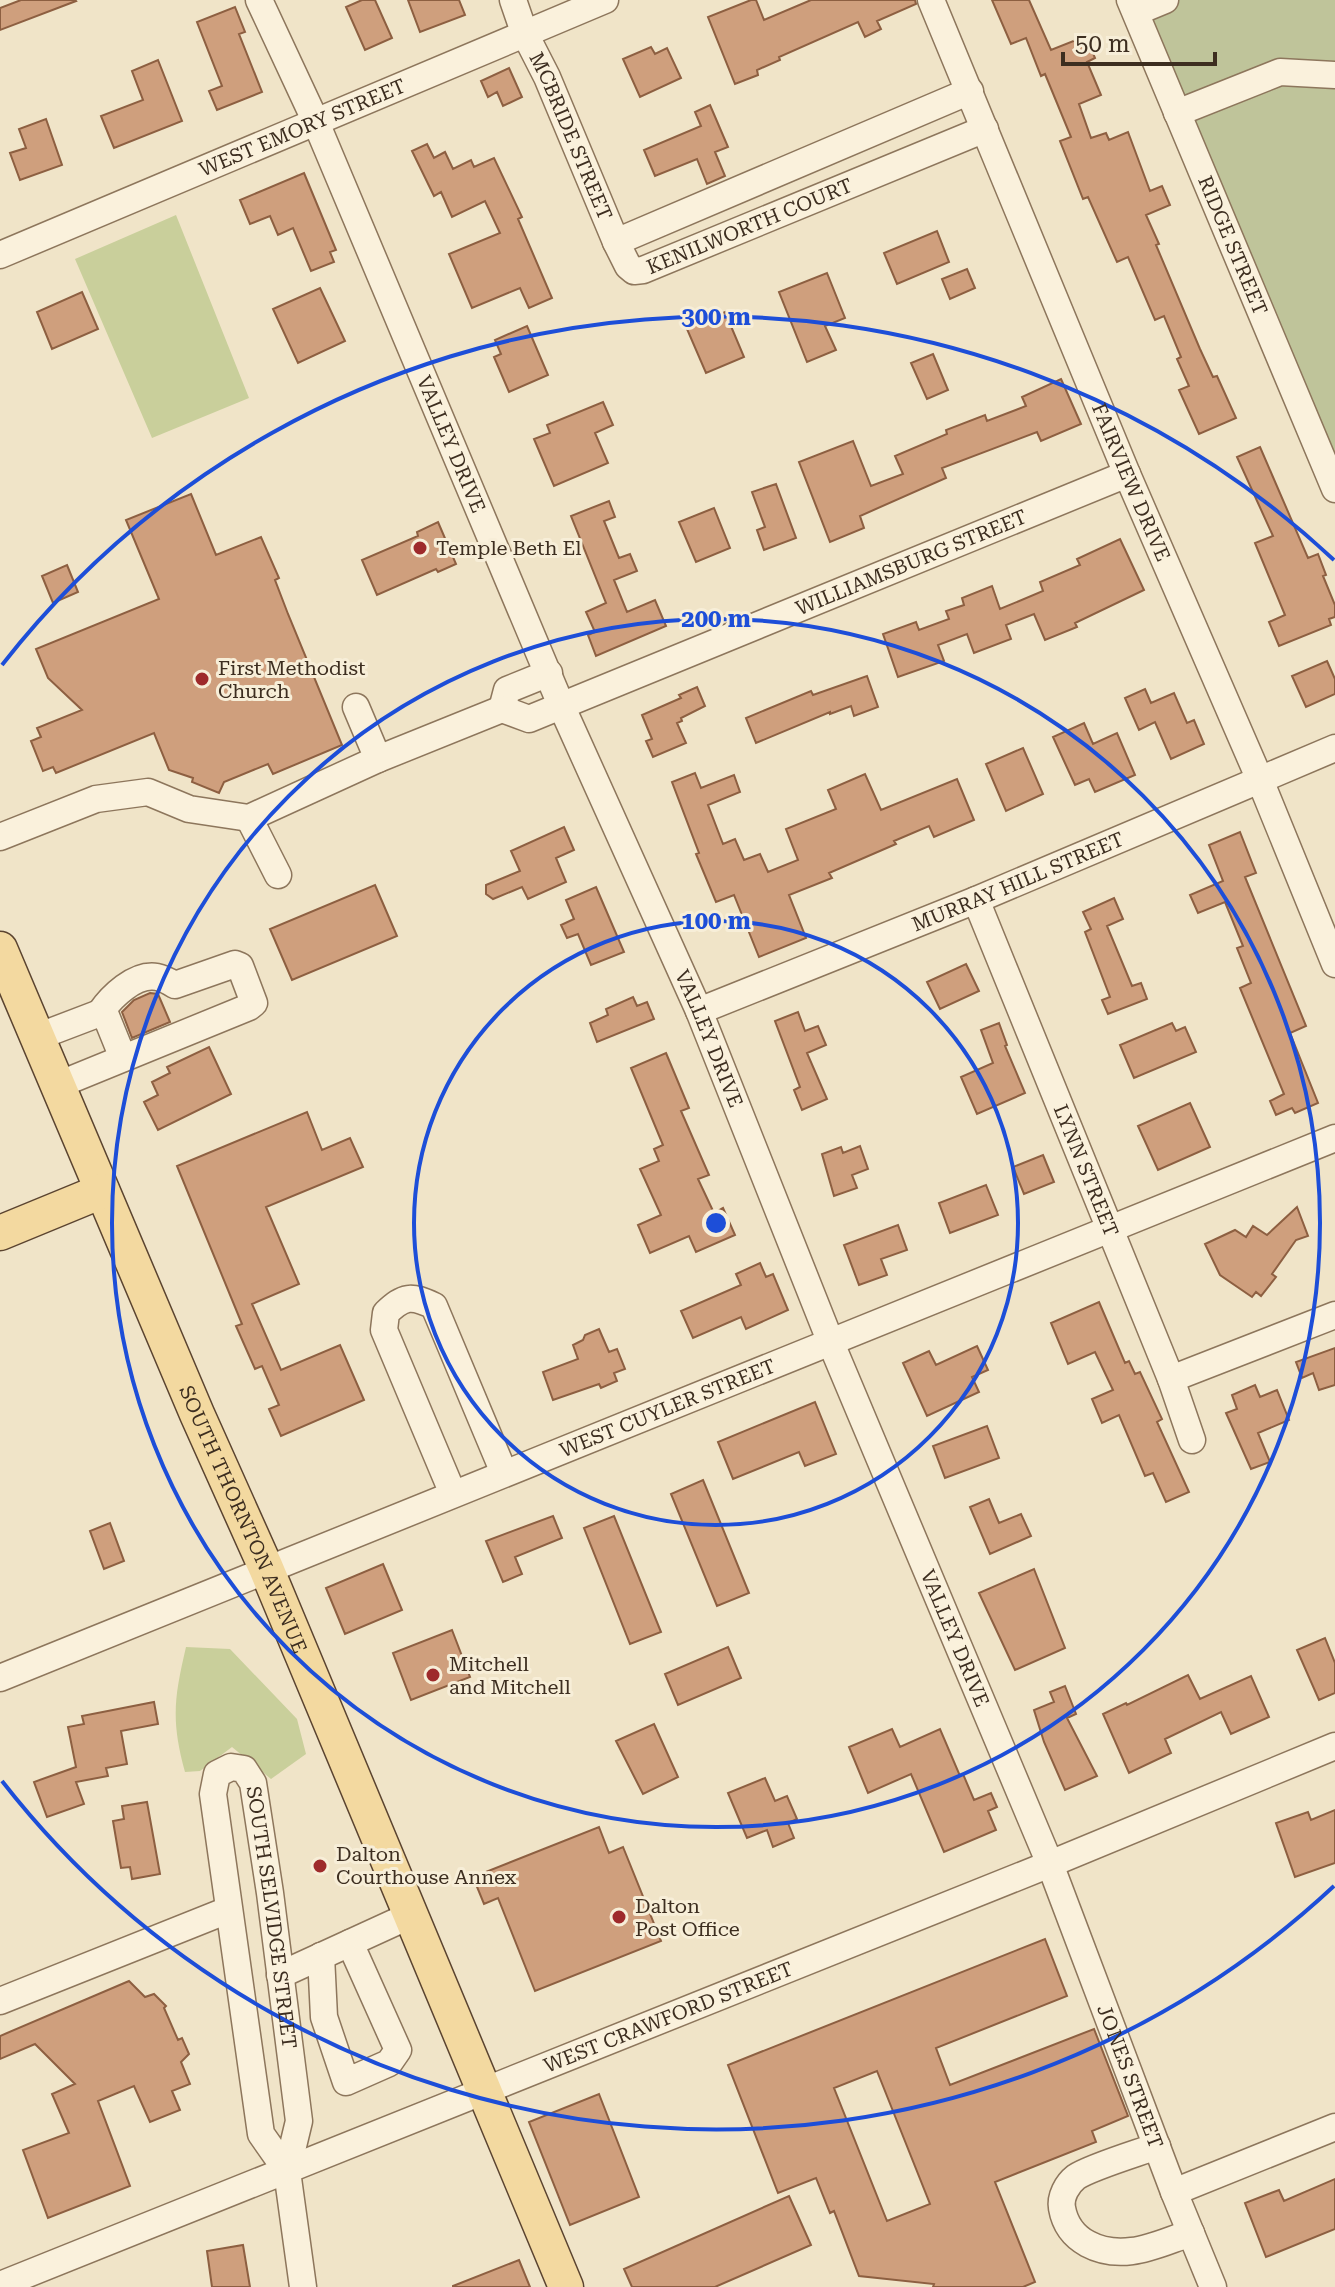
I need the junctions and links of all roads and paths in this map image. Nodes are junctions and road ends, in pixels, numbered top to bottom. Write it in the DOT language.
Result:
graph roads {
  1 [pos="259,0"];
  2 [pos="513,0"];
  3 [pos="605,0"];
  4 [pos="931,0"];
  5 [pos="1165,0"];
  6 [pos="1133,6"];
  7 [pos="524,32"];
  8 [pos="1335,75"];
  9 [pos="970,91"];
  10 [pos="1177,113"];
  11 [pos="315,120"];
  12 [pos="985,129"];
  13 [pos="616,242"];
  14 [pos="0,255"];
  15 [pos="1127,474"];
  16 [pos="1335,489"];
  17 [pos="549,673"];
  18 [pos="561,705"];
  19 [pos="356,707"];
  20 [pos="502,709"];
  21 [pos="1335,748"];
  22 [pos="378,759"];
  23 [pos="1260,780"];
  24 [pos="249,818"];
  25 [pos="0,837"];
  26 [pos="278,875"];
  27 [pos="976,900"];
  28 [pos="0,949"];
  29 [pos="1335,964"];
  30 [pos="699,1011"];
  31 [pos="100,1013"];
  32 [pos="37,1037"];
  33 [pos="123,1058"];
  34 [pos="58,1085"];
  35 [pos="1335,1138"];
  36 [pos="102,1191"];
  37 [pos="1109,1230"];
  38 [pos="0,1233"];
  39 [pos="1335,1315"];
  40 [pos="831,1343"];
  41 [pos="1171,1379"];
  42 [pos="1192,1440"];
  43 [pos="504,1473"];
  44 [pos="453,1494"];
  45 [pos="266,1568"];
  46 [pos="0,1678"];
  47 [pos="1335,1746"];
  48 [pos="1050,1864"];
  49 [pos="228,1910"];
  50 [pos="411,1915"];
  51 [pos="350,1943"];
  52 [pos="321,1956"];
  53 [pos="280,1975"];
  54 [pos="0,2001"];
  55 [pos="485,2092"];
  56 [pos="1335,2127"];
  57 [pos="1157,2146"];
  58 [pos="287,2171"];
  59 [pos="1174,2192"];
  60 [pos="1191,2233"];
  61 [pos="0,2285"];
  62 [pos="303,2287"];
  63 [pos="566,2287"];
  64 [pos="1213,2287"];
  1 -- 11 [label="street, VALLEY DRIVE"];
  2 -- 7 [label="street, MCBRIDE STREET"];
  3 -- 7 [label="street, WEST EMORY STREET"];
  4 -- 9 [label="street, FAIRVIEW DRIVE"];
  5 -- 6 [label="street"];
  6 -- 10 [label="street, RIDGE STREET"];
  7 -- 11 [label="street, WEST EMORY STREET"];
  7 -- 13 [label="street, MCBRIDE STREET"];
  8 -- 10 [label="street"];
  9 -- 12 [label="street, FAIRVIEW DRIVE"];
  9 -- 13 [label="street, KENILWORTH COURT"];
  10 -- 16 [label="street, RIDGE STREET"];
  11 -- 14 [label="street, WEST EMORY STREET"];
  11 -- 17 [label="street, VALLEY DRIVE"];
  12 -- 13 [label="street, KENILWORTH COURT"];
  12 -- 15 [label="street, FAIRVIEW DRIVE"];
  15 -- 18 [label="street, WILLIAMSBURG STREET"];
  15 -- 23 [label="street, FAIRVIEW DRIVE"];
  17 -- 18 [label="street, VALLEY DRIVE"];
  17 -- 20 [label="street"];
  18 -- 20 [label="street, WILLIAMSBURG STREET"];
  18 -- 30 [label="street, VALLEY DRIVE"];
  19 -- 22 [label="street"];
  20 -- 22 [label="street"];
  21 -- 23 [label="street, MURRAY HILL STREET"];
  22 -- 24 [label="street"];
  23 -- 27 [label="street, MURRAY HILL STREET"];
  23 -- 29 [label="street, FAIRVIEW DRIVE"];
  24 -- 25 [label="street"];
  24 -- 26 [label="street"];
  27 -- 30 [label="street, MURRAY HILL STREET"];
  27 -- 37 [label="street, LYNN STREET"];
  28 -- 32 [label="main road, SOUTH THORNTON AVENUE"];
  30 -- 40 [label="street, VALLEY DRIVE"];
  31 -- 32 [label="street"];
  31 -- 33 [label="street"];
  31 -- 33 [label="street"];
  32 -- 34 [label="main road, SOUTH THORNTON AVENUE"];
  33 -- 34 [label="street"];
  34 -- 36 [label="main road, SOUTH THORNTON AVENUE"];
  35 -- 37 [label="street, WEST CUYLER STREET"];
  36 -- 38 [label="main road"];
  36 -- 45 [label="main road, SOUTH THORNTON AVENUE"];
  37 -- 40 [label="street, WEST CUYLER STREET"];
  37 -- 41 [label="street, LYNN STREET"];
  39 -- 41 [label="street"];
  40 -- 43 [label="street, WEST CUYLER STREET"];
  40 -- 48 [label="street, VALLEY DRIVE"];
  41 -- 42 [label="street, LYNN STREET"];
  43 -- 44 [label="street, WEST CUYLER STREET"];
  43 -- 44 [label="street"];
  44 -- 45 [label="street, WEST CUYLER STREET"];
  45 -- 46 [label="street, WEST CUYLER STREET"];
  45 -- 50 [label="main road, SOUTH THORNTON AVENUE"];
  47 -- 48 [label="street, WEST CRAWFORD STREET"];
  48 -- 55 [label="street, WEST CRAWFORD STREET"];
  48 -- 57 [label="street, JONES STREET"];
  49 -- 53 [label="street, SOUTH SELVIDGE STREET"];
  49 -- 54 [label="street"];
  49 -- 58 [label="street, SOUTH SELVIDGE STREET"];
  50 -- 51 [label="street"];
  50 -- 55 [label="main road, SOUTH THORNTON AVENUE"];
  51 -- 52 [label="street"];
  51 -- 52 [label="street"];
  52 -- 53 [label="street"];
  53 -- 58 [label="street, SOUTH SELVIDGE STREET"];
  55 -- 58 [label="street, WEST CRAWFORD STREET"];
  55 -- 63 [label="main road, SOUTH THORNTON AVENUE"];
  56 -- 59 [label="street"];
  57 -- 59 [label="street, JONES STREET"];
  57 -- 60 [label="street"];
  58 -- 61 [label="street, WEST CRAWFORD STREET"];
  58 -- 62 [label="street"];
  59 -- 60 [label="street, JONES STREET"];
  60 -- 64 [label="street, JONES STREET"];
}
